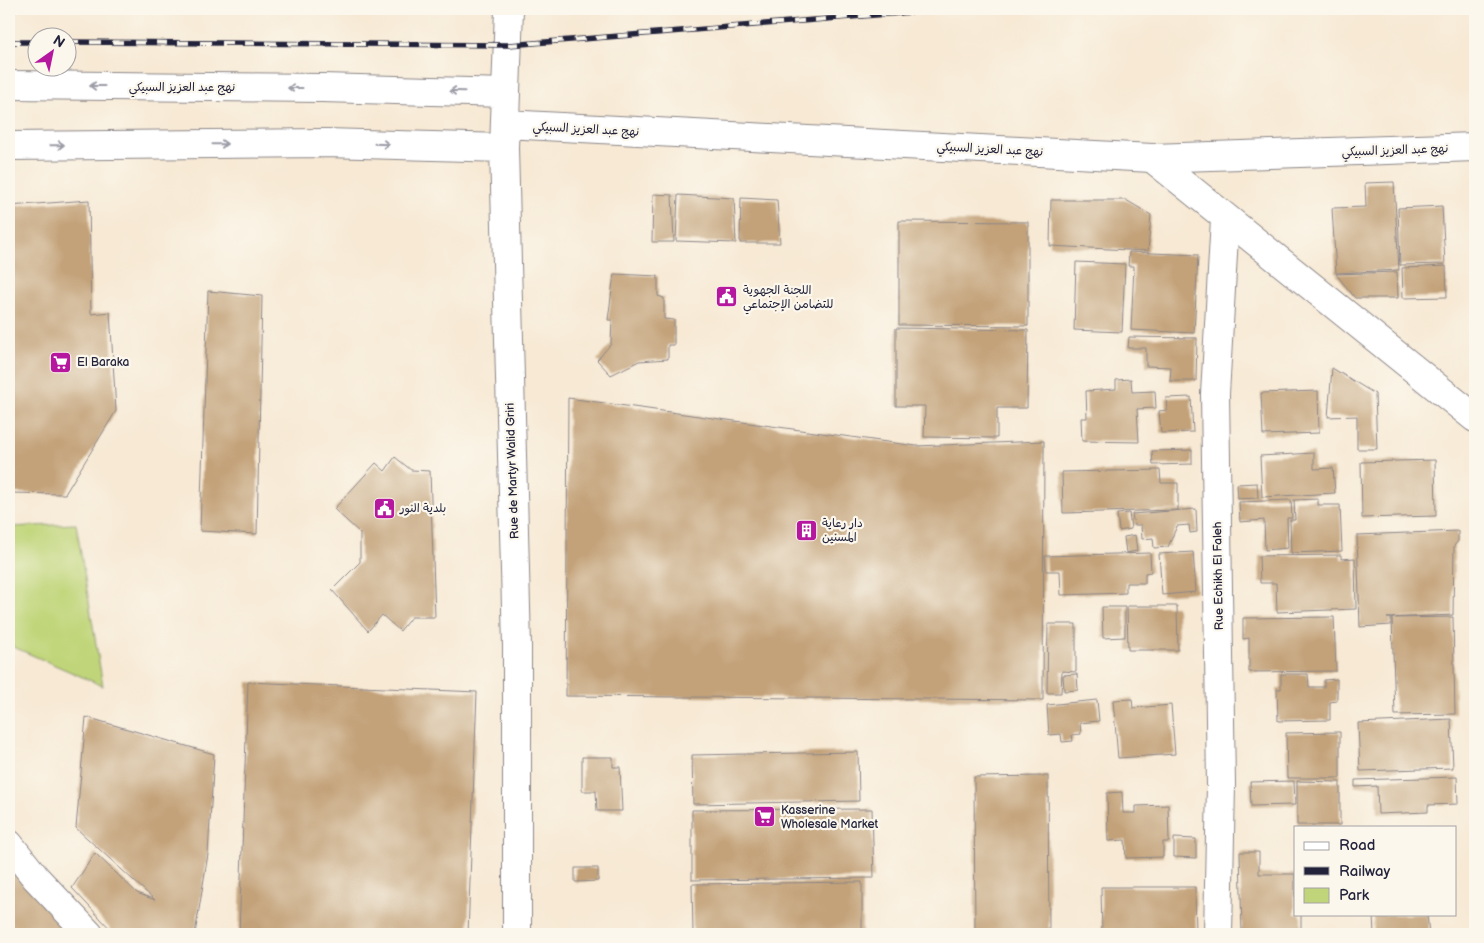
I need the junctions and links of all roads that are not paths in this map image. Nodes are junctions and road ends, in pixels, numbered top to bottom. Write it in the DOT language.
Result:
graph roads {
  1 [pos="509,9"];
  2 [pos="9,85"];
  3 [pos="506,93"];
  4 [pos="505,136"];
  5 [pos="9,146"];
  6 [pos="1475,147"];
  7 [pos="1152,158"];
  8 [pos="1225,219"];
  9 [pos="1475,418"];
  10 [pos="9,844"];
  11 [pos="90,934"];
  12 [pos="517,934"];
  13 [pos="1218,934"];
  1 -- 3 [label="street, Rue de Martyr Walid Griri"];
  3 -- 2 [label="street, نهج عبد العزيز السبيكي, one-way"];
  3 -- 4 [label="street, Rue de Martyr Walid Griri"];
  5 -- 4 [label="street, نهج عبد العزيز السبيكي, one-way"];
  4 -- 7 [label="street, نهج عبد العزيز السبيكي"];
  4 -- 12 [label="street, Rue de Martyr Walid Griri"];
  6 -- 7 [label="street, نهج عبد العزيز السبيكي"];
  7 -- 8 [label="street"];
  8 -- 9 [label="street"];
  8 -- 13 [label="street, Rue Echikh El Faleh"];
  10 -- 11 [label="street"];
}
